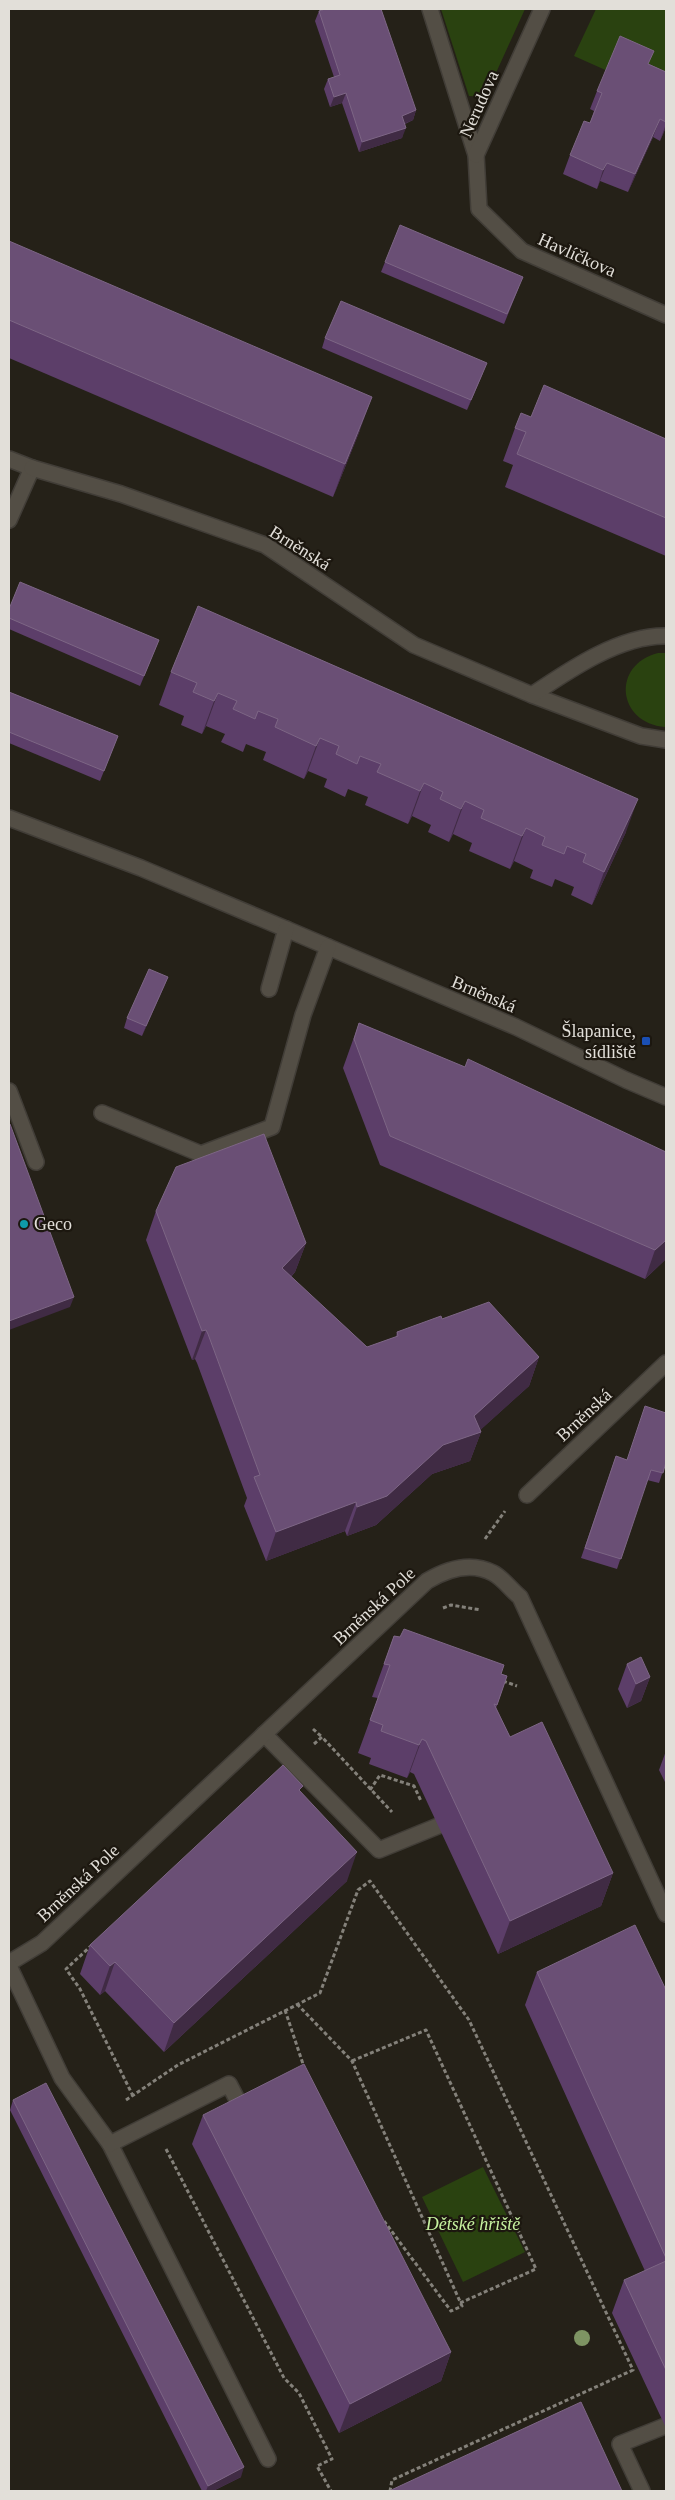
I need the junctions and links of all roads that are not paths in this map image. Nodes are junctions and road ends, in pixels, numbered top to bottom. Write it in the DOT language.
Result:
graph roads {
  1 [pos="430,9"];
  2 [pos="542,9"];
  3 [pos="476,155"];
  4 [pos="666,315"];
  5 [pos="9,459"];
  6 [pos="32,468"];
  7 [pos="9,520"];
  8 [pos="666,636"];
  9 [pos="532,695"];
  10 [pos="666,740"];
  11 [pos="9,818"];
  12 [pos="286,929"];
  13 [pos="328,947"];
  14 [pos="269,989"];
  15 [pos="9,1090"];
  16 [pos="666,1097"];
  17 [pos="102,1112"];
  18 [pos="36,1162"];
  19 [pos="666,1363"];
  20 [pos="527,1494"];
  21 [pos="264,1734"];
  22 [pos="438,1826"];
  23 [pos="666,1914"];
  24 [pos="9,1964"];
  25 [pos="246,2117"];
  26 [pos="110,2144"];
  27 [pos="665,2426"];
  28 [pos="268,2459"];
  29 [pos="642,2491"];
  1 -- 3 [label="street, Nerudova"];
  2 -- 3 [label="street, Nerudova"];
  3 -- 4 [label="street, Havlíčkova"];
  5 -- 6 [label="street, Brněnská"];
  6 -- 7 [label="street"];
  6 -- 9 [label="street, Brněnská"];
  8 -- 9 [label="street"];
  9 -- 10 [label="street, Brněnská"];
  11 -- 12 [label="street, Brněnská"];
  12 -- 13 [label="street, Brněnská"];
  12 -- 14 [label="street"];
  13 -- 16 [label="street, Brněnská"];
  13 -- 17 [label="street"];
  15 -- 18 [label="street"];
  19 -- 20 [label="street, Brněnská"];
  21 -- 22 [label="street"];
  21 -- 23 [label="street, Brněnská Pole"];
  21 -- 24 [label="street, Brněnská Pole"];
  24 -- 26 [label="street"];
  25 -- 26 [label="street"];
  26 -- 28 [label="street"];
  27 -- 29 [label="street"];
}
